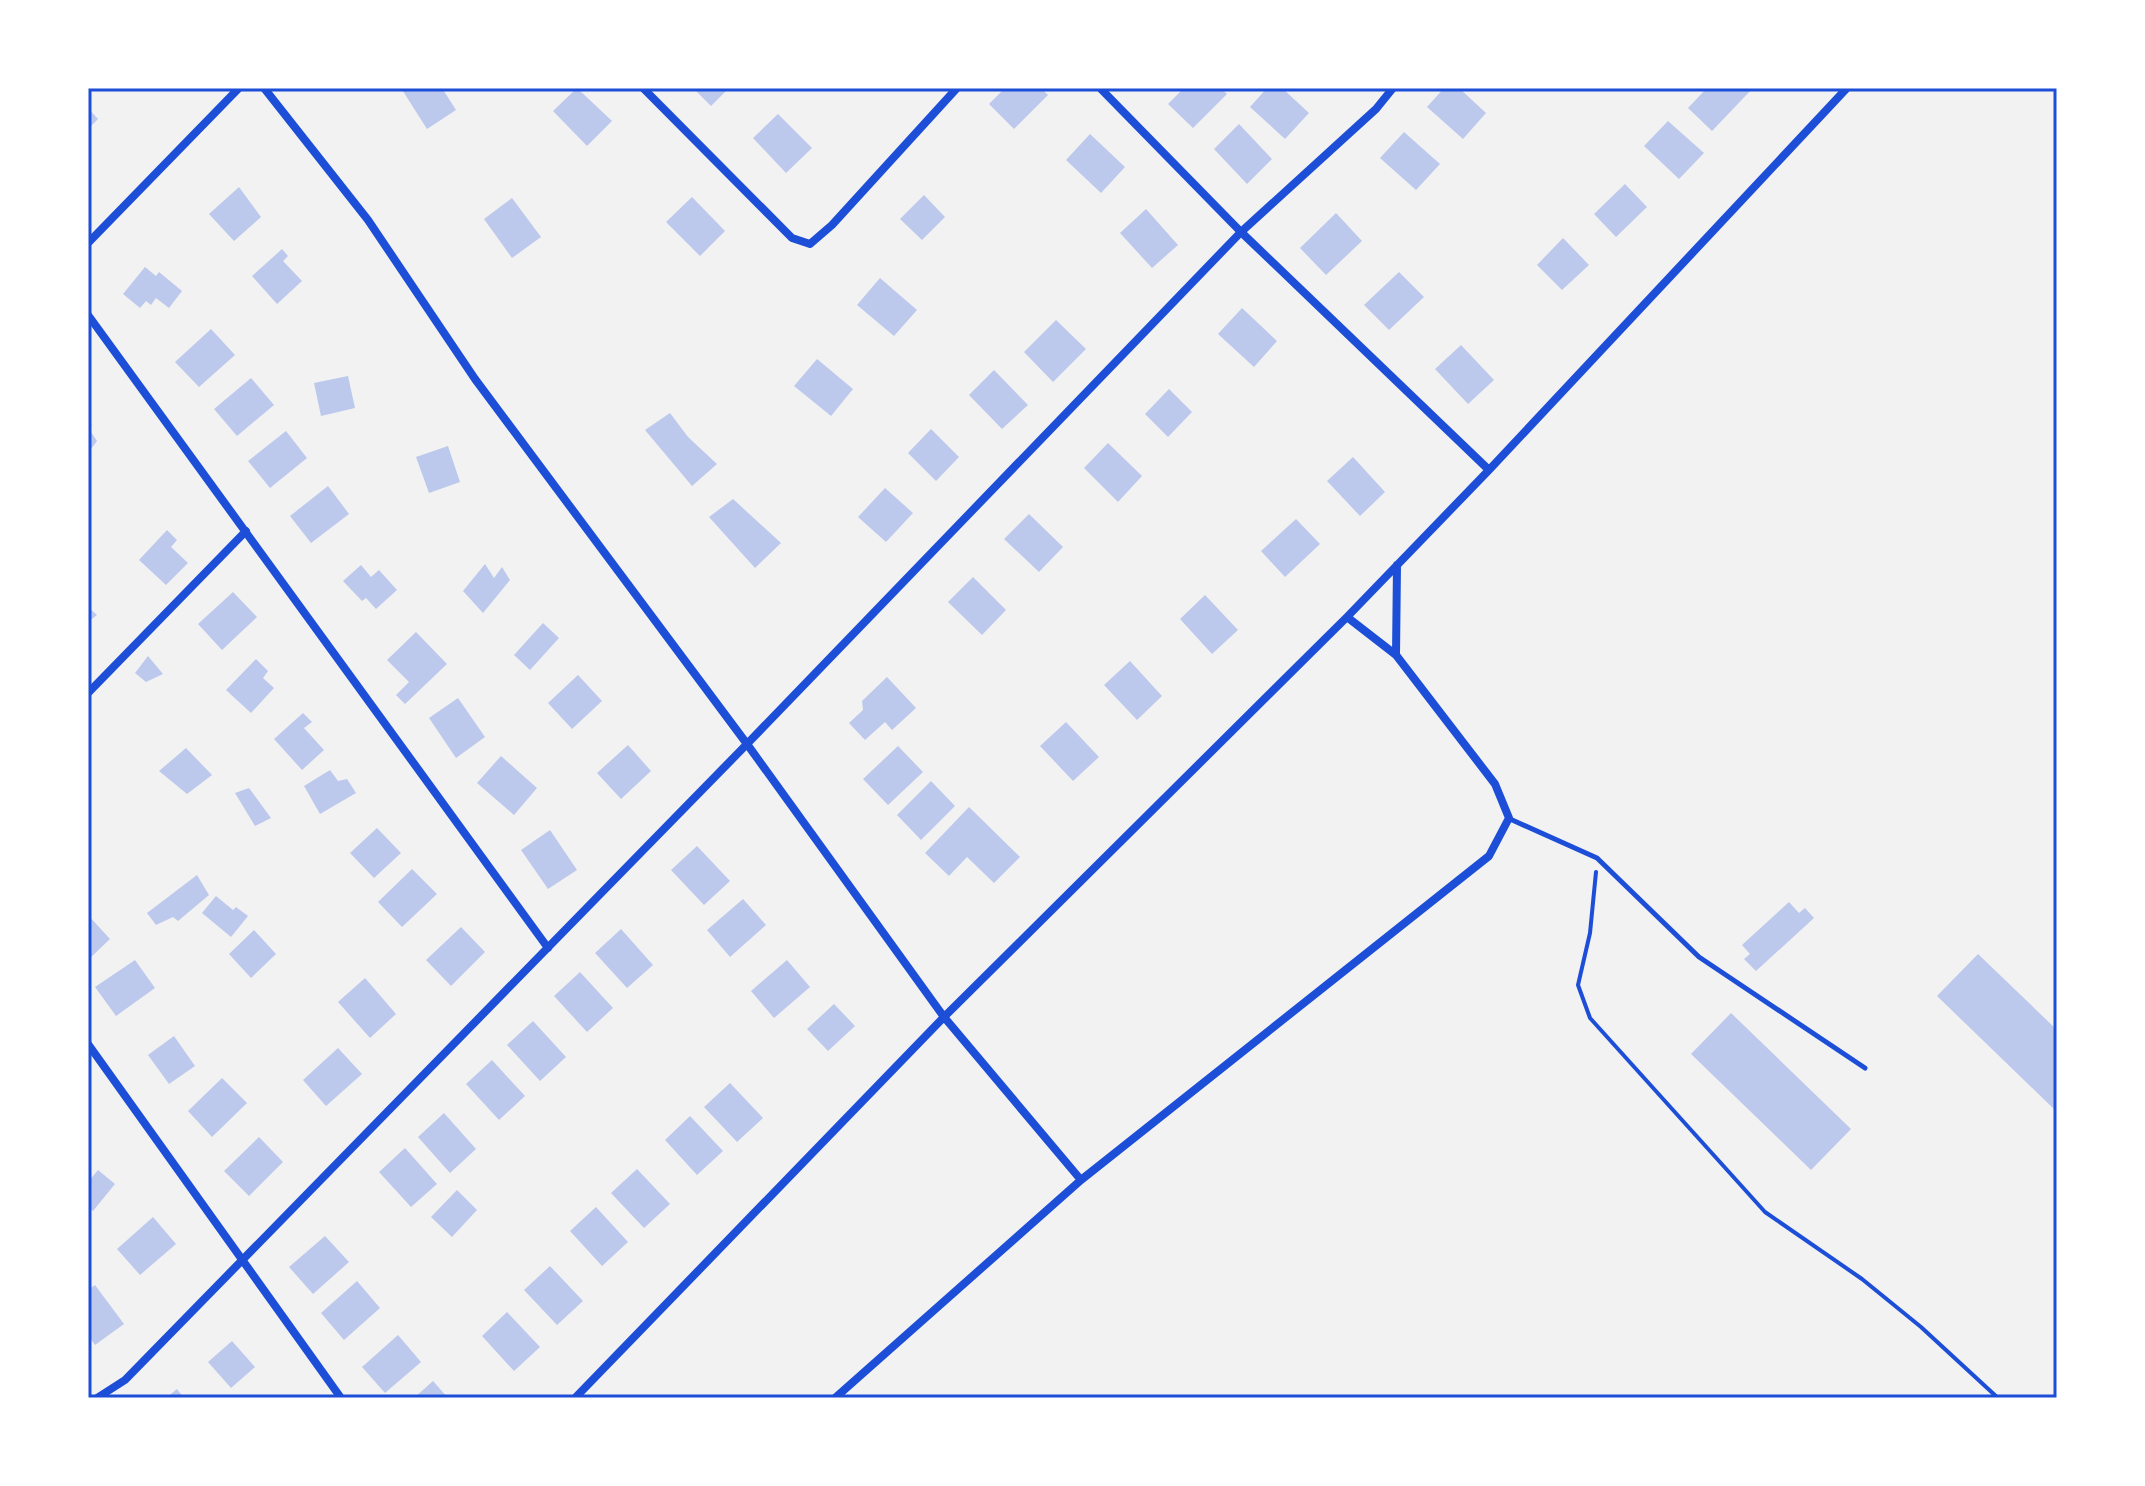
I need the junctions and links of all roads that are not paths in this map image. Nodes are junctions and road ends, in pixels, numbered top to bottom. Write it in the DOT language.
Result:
graph roads {
  1 [pos="239,88"];
  2 [pos="264,88"];
  3 [pos="643,88"];
  4 [pos="957,88"];
  5 [pos="1100,88"];
  6 [pos="1393,88"];
  7 [pos="1847,88"];
  8 [pos="1241,232"];
  9 [pos="88,243"];
  10 [pos="88,315"];
  11 [pos="1489,470"];
  12 [pos="246,531"];
  13 [pos="1397,565"];
  14 [pos="1347,617"];
  15 [pos="1396,655"];
  16 [pos="88,693"];
  17 [pos="747,744"];
  18 [pos="1509,818"];
  19 [pos="548,948"];
  20 [pos="944,1017"];
  21 [pos="88,1044"];
  22 [pos="1865,1068"];
  23 [pos="1081,1180"];
  24 [pos="242,1261"];
  25 [pos="97,1398"];
  26 [pos="341,1398"];
  27 [pos="575,1398"];
  28 [pos="835,1398"];
  1 -- 9 [label="street"];
  2 -- 17 [label="street"];
  3 -- 4 [label="street"];
  5 -- 8 [label="street"];
  6 -- 8 [label="street"];
  7 -- 11 [label="street"];
  8 -- 11 [label="street"];
  8 -- 17 [label="street"];
  10 -- 12 [label="street"];
  11 -- 13 [label="street"];
  12 -- 16 [label="street"];
  12 -- 19 [label="street"];
  13 -- 14 [label="street"];
  13 -- 15 [label="street"];
  14 -- 15 [label="street"];
  14 -- 20 [label="street"];
  15 -- 18 [label="street"];
  17 -- 19 [label="street"];
  17 -- 20 [label="street"];
  18 -- 22 [label="lane"];
  18 -- 23 [label="street"];
  19 -- 24 [label="street"];
  20 -- 23 [label="street"];
  20 -- 27 [label="street"];
  21 -- 24 [label="street"];
  23 -- 28 [label="street"];
  24 -- 25 [label="street"];
  24 -- 26 [label="street"];
}
